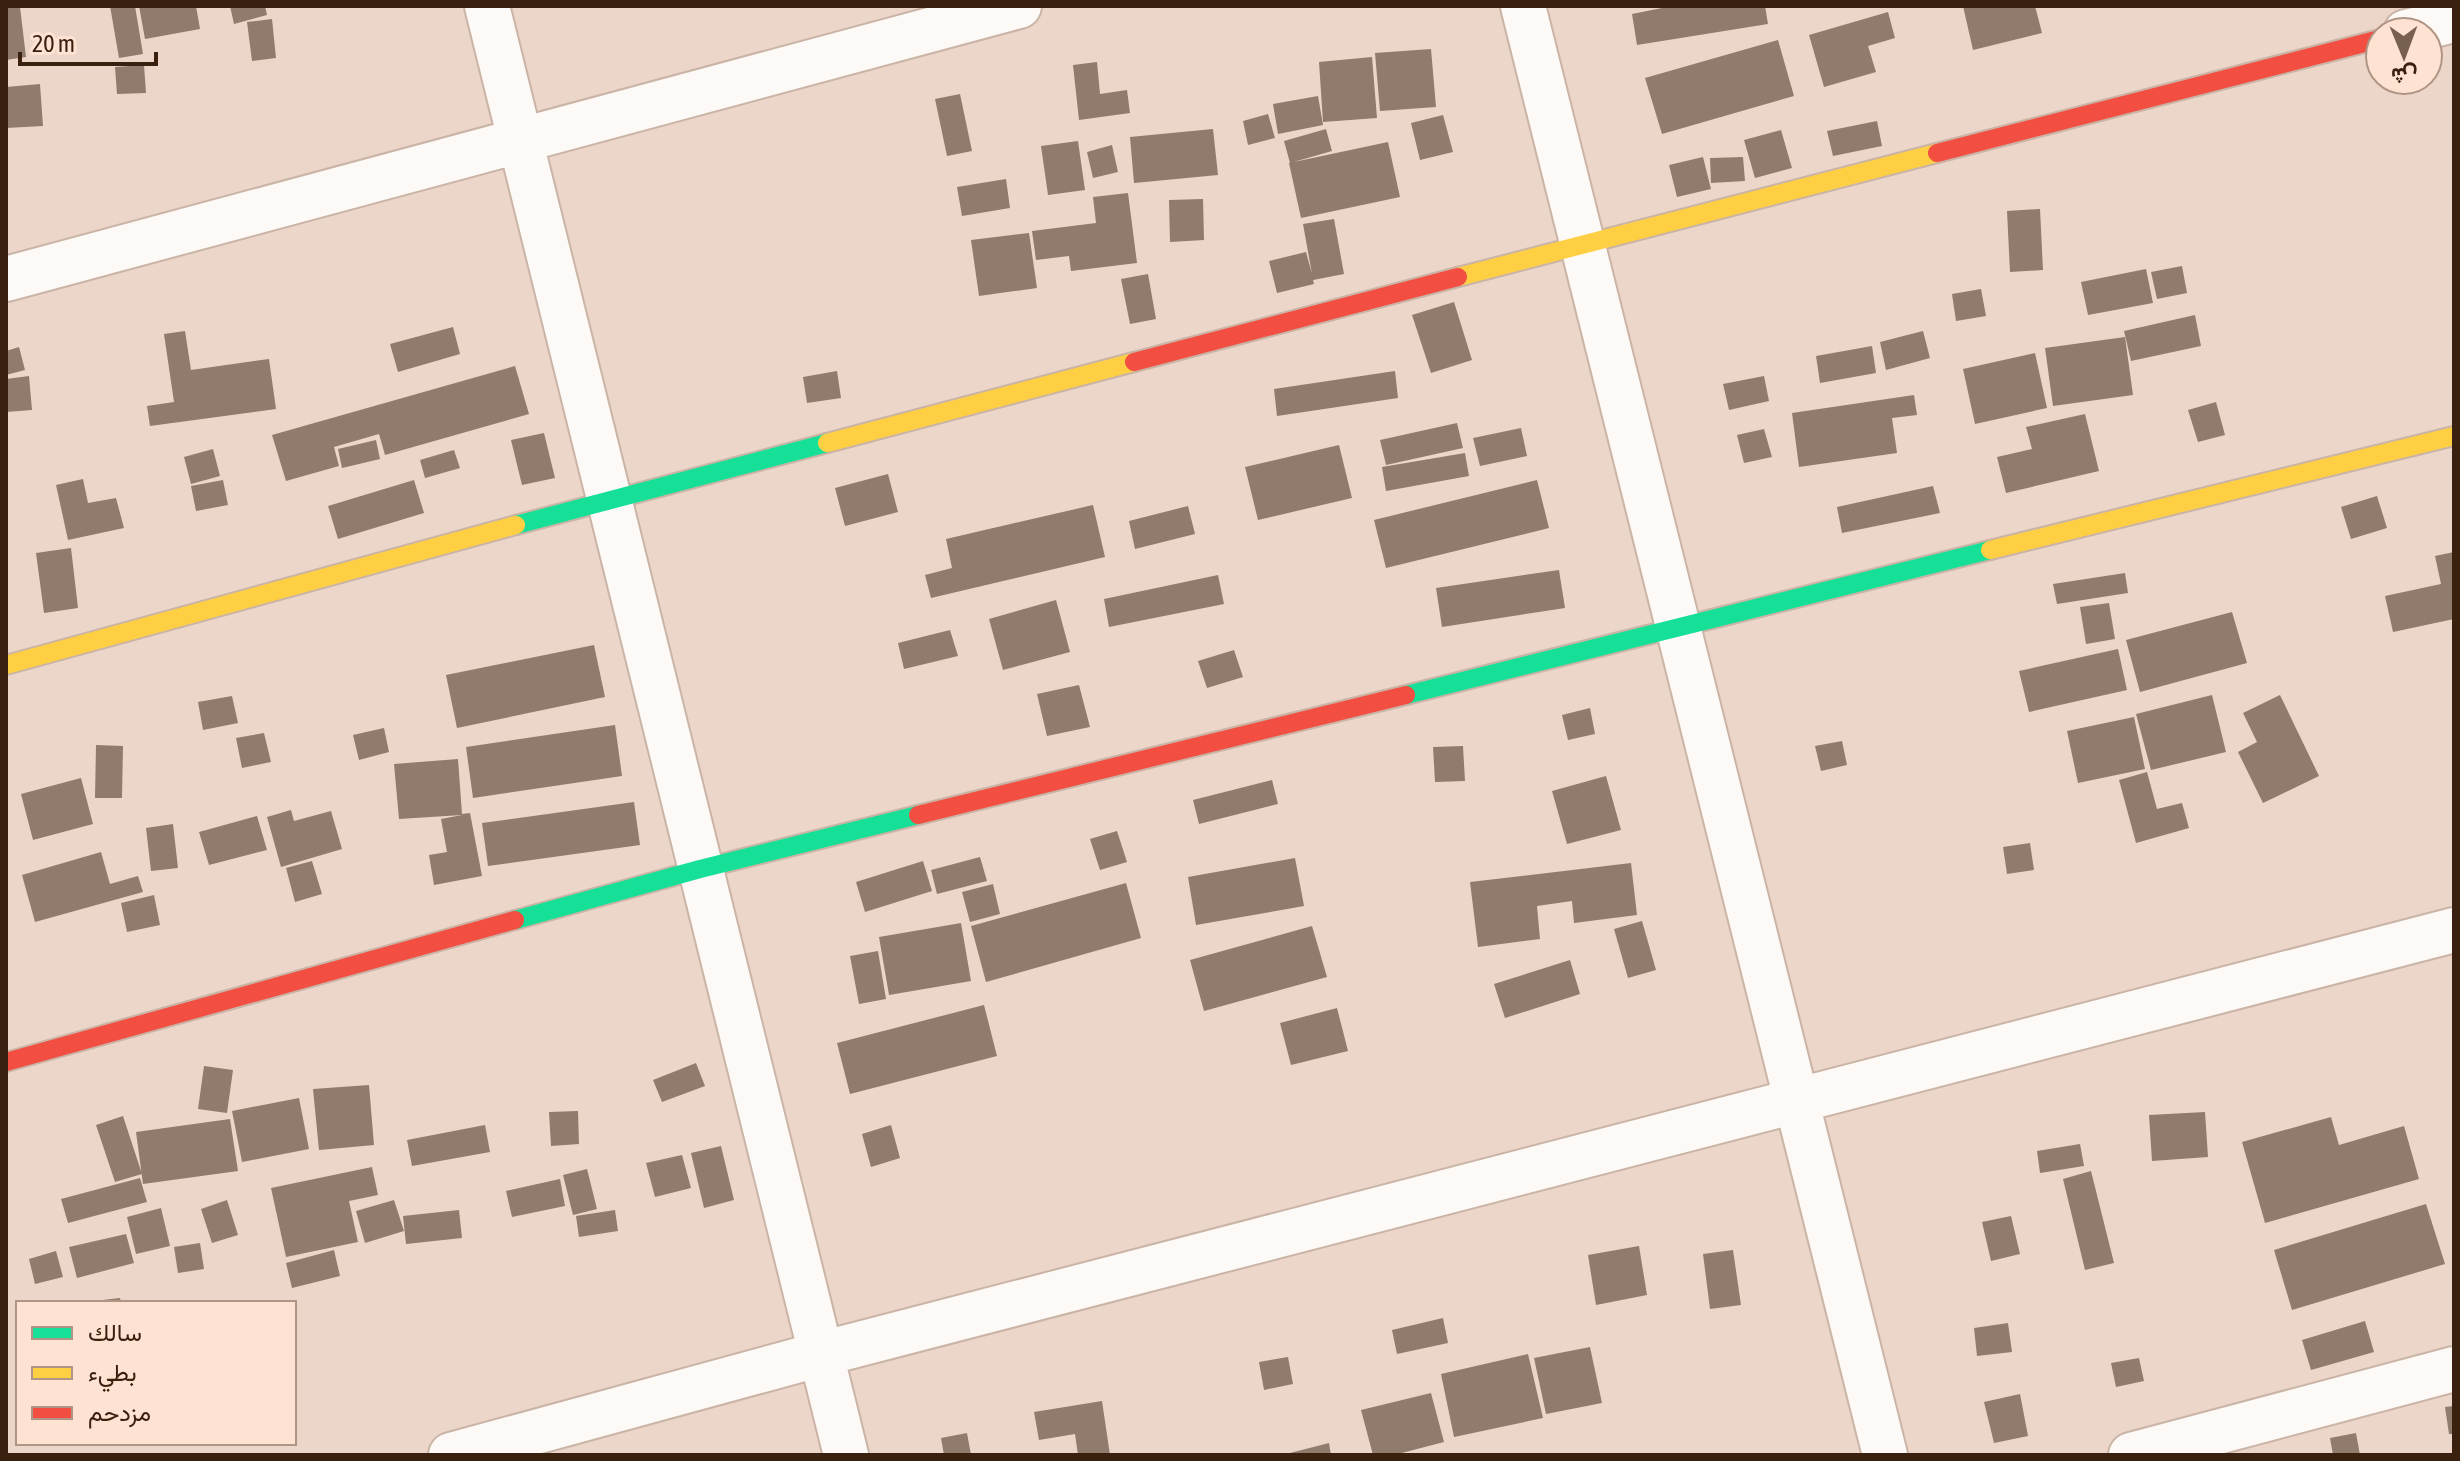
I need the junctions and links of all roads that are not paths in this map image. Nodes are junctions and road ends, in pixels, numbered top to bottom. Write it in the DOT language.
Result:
graph roads {
  1 [pos="487,6"];
  2 [pos="1019,6"];
  3 [pos="1523,6"];
  4 [pos="2364,43"];
  5 [pos="519,141"];
  6 [pos="1582,244"];
  7 [pos="6,279"];
  8 [pos="2454,436"];
  9 [pos="609,500"];
  10 [pos="1678,627"];
  11 [pos="6,665"];
  12 [pos="700,869"];
  13 [pos="2454,930"];
  14 [pos="6,1062"];
  15 [pos="1796,1100"];
  16 [pos="821,1354"];
  17 [pos="2454,1369"];
  18 [pos="451,1455"];
  19 [pos="846,1455"];
  20 [pos="1885,1455"];
  21 [pos="2131,1455"];
  1 -- 5 [label="street"];
  2 -- 5 [label="street"];
  3 -- 6 [label="street"];
  4 -- 6 [label="street"];
  5 -- 7 [label="street"];
  5 -- 9 [label="street"];
  6 -- 9 [label="street"];
  6 -- 10 [label="street"];
  8 -- 10 [label="street"];
  9 -- 11 [label="street"];
  9 -- 12 [label="street"];
  10 -- 12 [label="street"];
  10 -- 15 [label="street"];
  12 -- 14 [label="street"];
  12 -- 16 [label="street"];
  13 -- 15 [label="street"];
  15 -- 16 [label="street"];
  15 -- 20 [label="street"];
  16 -- 18 [label="street"];
  16 -- 19 [label="street"];
  17 -- 21 [label="street"];
}
